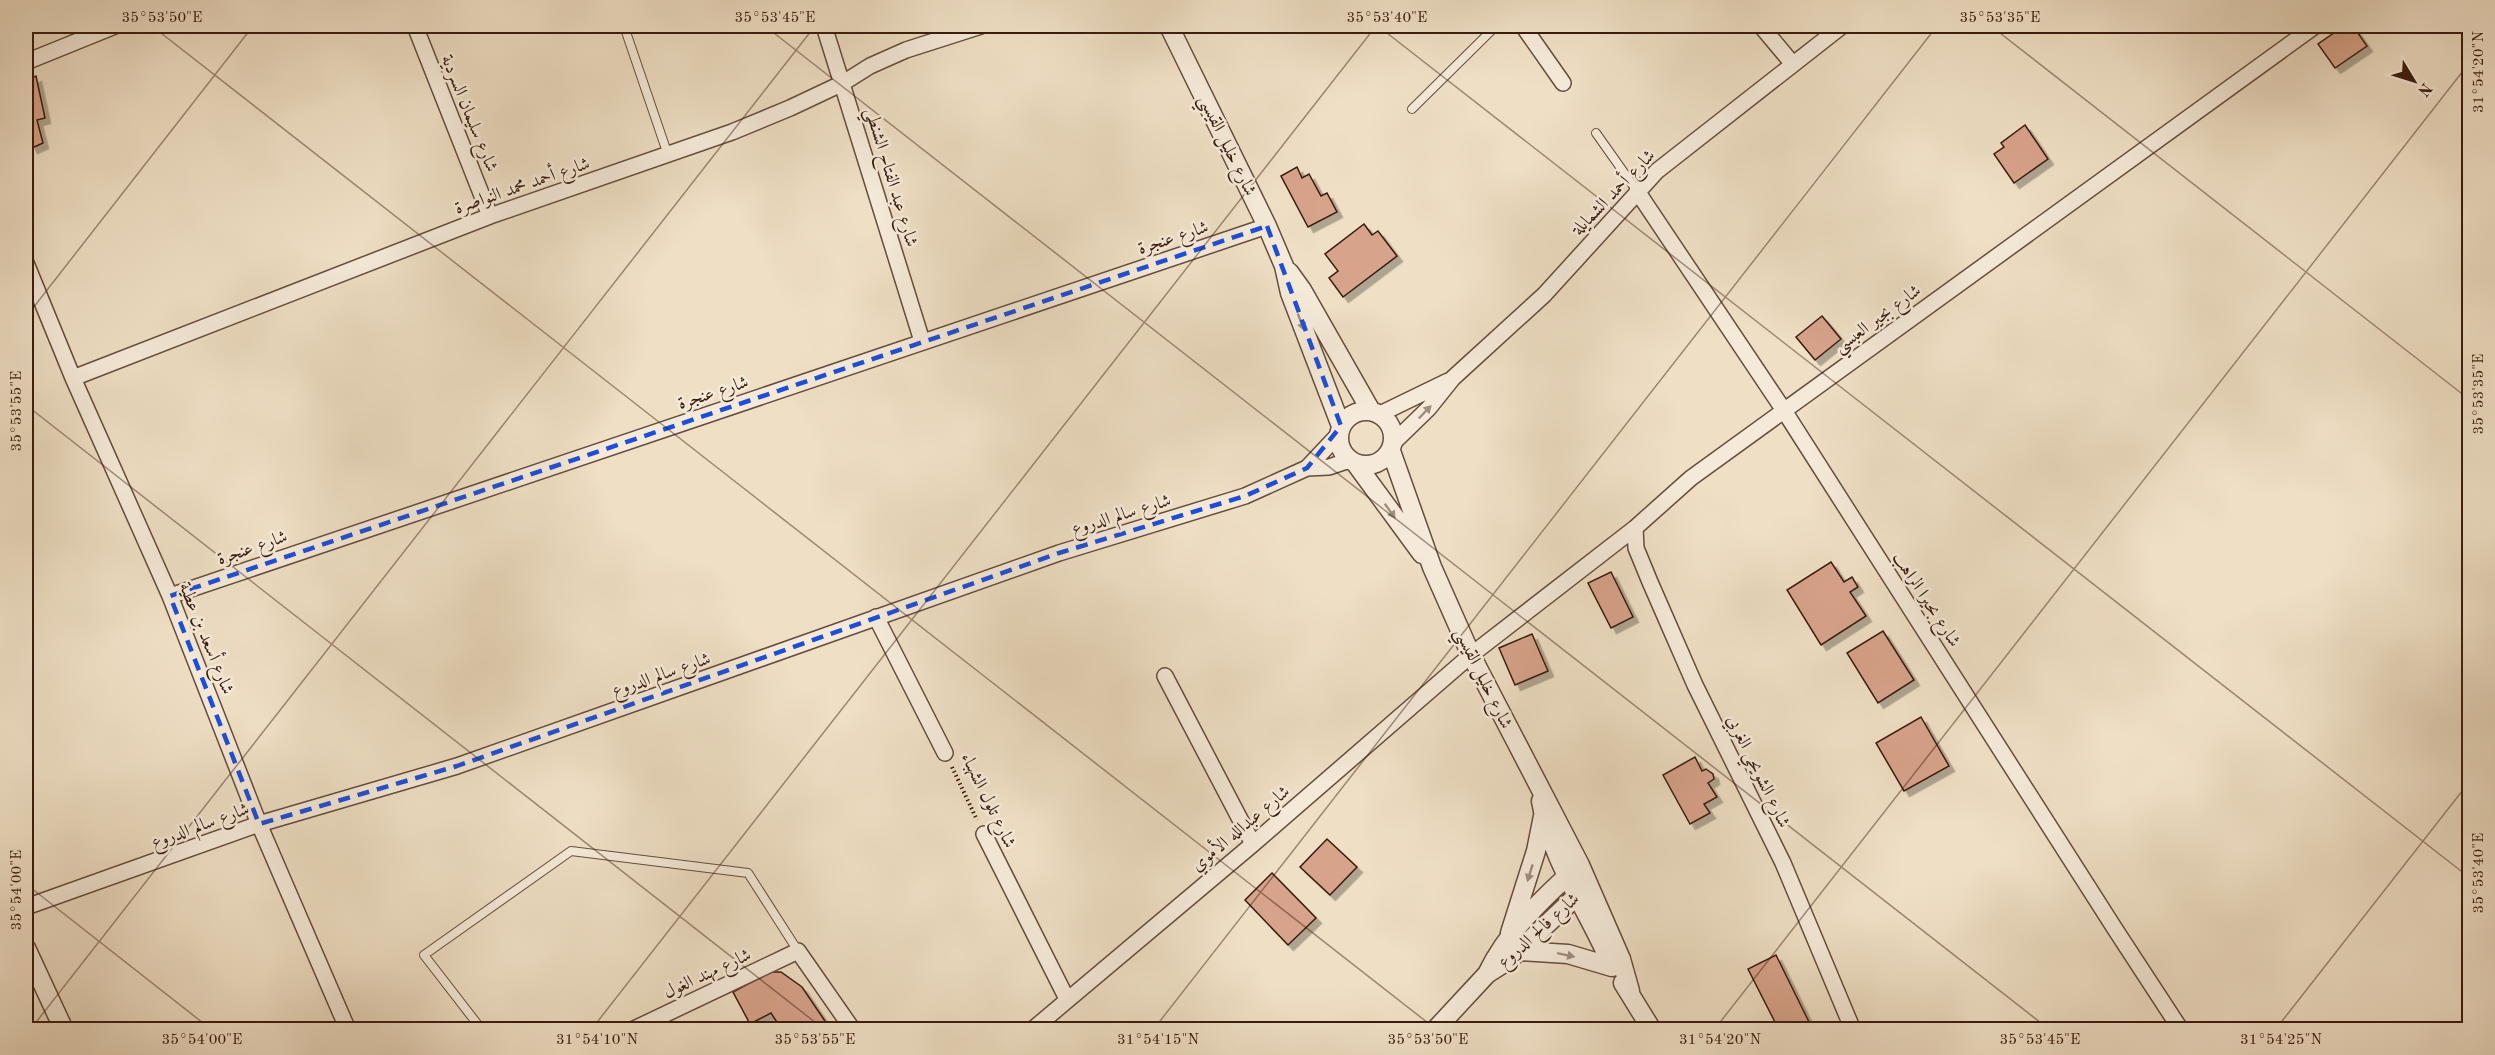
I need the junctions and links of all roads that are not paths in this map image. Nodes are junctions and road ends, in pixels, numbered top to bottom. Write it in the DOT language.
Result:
graph roads {
  1 [pos="115,26"];
  2 [pos="415,26"];
  3 [pos="824,26"];
  4 [pos="981,26"];
  5 [pos="1169,26"];
  6 [pos="1496,26"];
  7 [pos="1523,26"];
  8 [pos="1761,26"];
  9 [pos="1842,26"];
  10 [pos="2315,26"];
  11 [pos="625,29"];
  12 [pos="26,62"];
  13 [pos="1792,63"];
  14 [pos="843,83"];
  15 [pos="1563,83"];
  16 [pos="1412,109"];
  17 [pos="1596,133"];
  18 [pos="668,155"];
  19 [pos="1637,191"];
  20 [pos="490,216"];
  21 [pos="1267,226"];
  22 [pos="26,263"];
  23 [pos="1284,266"];
  24 [pos="922,341"];
  25 [pos="73,378"];
  26 [pos="1454,378"];
  27 [pos="1783,410"];
  28 [pos="1376,413"];
  29 [pos="1340,430"];
  30 [pos="1392,447"];
  31 [pos="1353,462"];
  32 [pos="1306,468"];
  33 [pos="1635,528"];
  34 [pos="1432,567"];
  35 [pos="170,596"];
  36 [pos="876,617"];
  37 [pos="1471,655"];
  38 [pos="1165,676"];
  39 [pos="945,753"];
  40 [pos="1538,787"];
  41 [pos="1543,816"];
  42 [pos="259,825"];
  43 [pos="984,834"];
  44 [pos="1253,844"];
  45 [pos="1574,870"];
  46 [pos="1583,890"];
  47 [pos="26,907"];
  48 [pos="1514,945"];
  49 [pos="26,948"];
  50 [pos="798,951"];
  51 [pos="1612,967"];
  52 [pos="1630,991"];
  53 [pos="1067,999"];
  54 [pos="64,1029"];
  55 [pos="348,1029"];
  56 [pos="482,1029"];
  57 [pos="632,1029"];
  58 [pos="853,1029"];
  59 [pos="1032,1029"];
  60 [pos="1435,1029"];
  61 [pos="1653,1029"];
  62 [pos="1853,1029"];
  63 [pos="2181,1029"];
  1 -- 12 [label="street"];
  2 -- 20 [label="street, شارع سليمان السردية"];
  3 -- 14 [label="street, شارع عبد الفتاح الشنطي"];
  4 -- 14 [label="street, شارع أحمد محمد النواصرة"];
  5 -- 21 [label="street, شارع خليل القيسي"];
  6 -- 16 [label="lane"];
  7 -- 15 [label="street"];
  8 -- 13 [label="street"];
  9 -- 13 [label="street, شارع أحمد الشمايلة"];
  10 -- 27 [label="street, شارع بجير العبسي"];
  11 -- 18 [label="lane"];
  13 -- 19 [label="street, شارع أحمد الشمايلة"];
  14 -- 18 [label="street, شارع أحمد محمد النواصرة"];
  14 -- 24 [label="street, شارع عبد الفتاح الشنطي"];
  17 -- 19 [label="lane"];
  18 -- 20 [label="street, شارع أحمد محمد النواصرة"];
  19 -- 26 [label="street, شارع أحمد الشمايلة"];
  19 -- 27 [label="street, شارع بحيرا الراهب"];
  20 -- 25 [label="street, شارع أحمد محمد النواصرة"];
  21 -- 23 [label="street, شارع خليل القيسي"];
  21 -- 24 [label="street, شارع عنجرة"];
  22 -- 25 [label="street, شارع أسعد بن عطية"];
  23 -- 28 [label="street, شارع خليل القيسي"];
  23 -- 29 [label="street, شارع خليل القيسي, one-way"];
  24 -- 35 [label="street, شارع عنجرة"];
  25 -- 35 [label="street, شارع أسعد بن عطية"];
  26 -- 28 [label="street, شارع أحمد الشمايلة"];
  30 -- 26 [label="street, شارع أحمد الشمايلة, one-way"];
  27 -- 33 [label="street, شارع بجير العبسي"];
  27 -- 63 [label="street, شارع بحيرا الراهب"];
  28 -- 29 [label="street"];
  28 -- 30 [label="street"];
  29 -- 31 [label="street"];
  29 -- 32 [label="street, شارع سالم الدروع"];
  30 -- 31 [label="street"];
  30 -- 34 [label="street, شارع خليل القيسي"];
  31 -- 32 [label="street, شارع سالم الدروع"];
  31 -- 34 [label="street, شارع خليل القيسي, one-way"];
  32 -- 36 [label="street, شارع سالم الدروع"];
  33 -- 37 [label="street, شارع بجير العبسي"];
  33 -- 62 [label="street, شارع الشويحي الغربي"];
  34 -- 37 [label="street, شارع خليل القيسي"];
  35 -- 42 [label="street, شارع أسعد بن عطية"];
  36 -- 39 [label="street, شارع تلول الشهباء"];
  36 -- 42 [label="street, شارع سالم الدروع"];
  37 -- 40 [label="street, شارع خليل القيسي"];
  37 -- 44 [label="street, شارع عبدالله الأموي"];
  38 -- 44 [label="street"];
  40 -- 41 [label="street, شارع خليل القيسي"];
  40 -- 45 [label="street, شارع خليل القيسي"];
  41 -- 45 [label="street, شارع خليل القيسي"];
  41 -- 48 [label="street, one-way"];
  42 -- 47 [label="street, شارع سالم الدروع"];
  42 -- 55 [label="street, شارع أسعد بن عطية"];
  43 -- 53 [label="street, شارع تلول الشهباء"];
  44 -- 53 [label="street, شارع عبدالله الأموي"];
  45 -- 46 [label="street, شارع خليل القيسي"];
  45 -- 48 [label="street, شارع فالح الدروع"];
  46 -- 48 [label="street, شارع فالح الدروع"];
  46 -- 51 [label="street, شارع خليل القيسي"];
  46 -- 52 [label="street, شارع خليل القيسي"];
  48 -- 51 [label="street, one-way"];
  48 -- 60 [label="street, شارع فالح الدروع"];
  49 -- 54 [label="street"];
  50 -- 56 [label="lane"];
  50 -- 57 [label="street, شارع مهند الغول"];
  50 -- 58 [label="street"];
  51 -- 52 [label="street, شارع خليل القيسي"];
  52 -- 61 [label="street, شارع خليل القيسي"];
  53 -- 59 [label="street, شارع عبدالله الأموي"];
}
